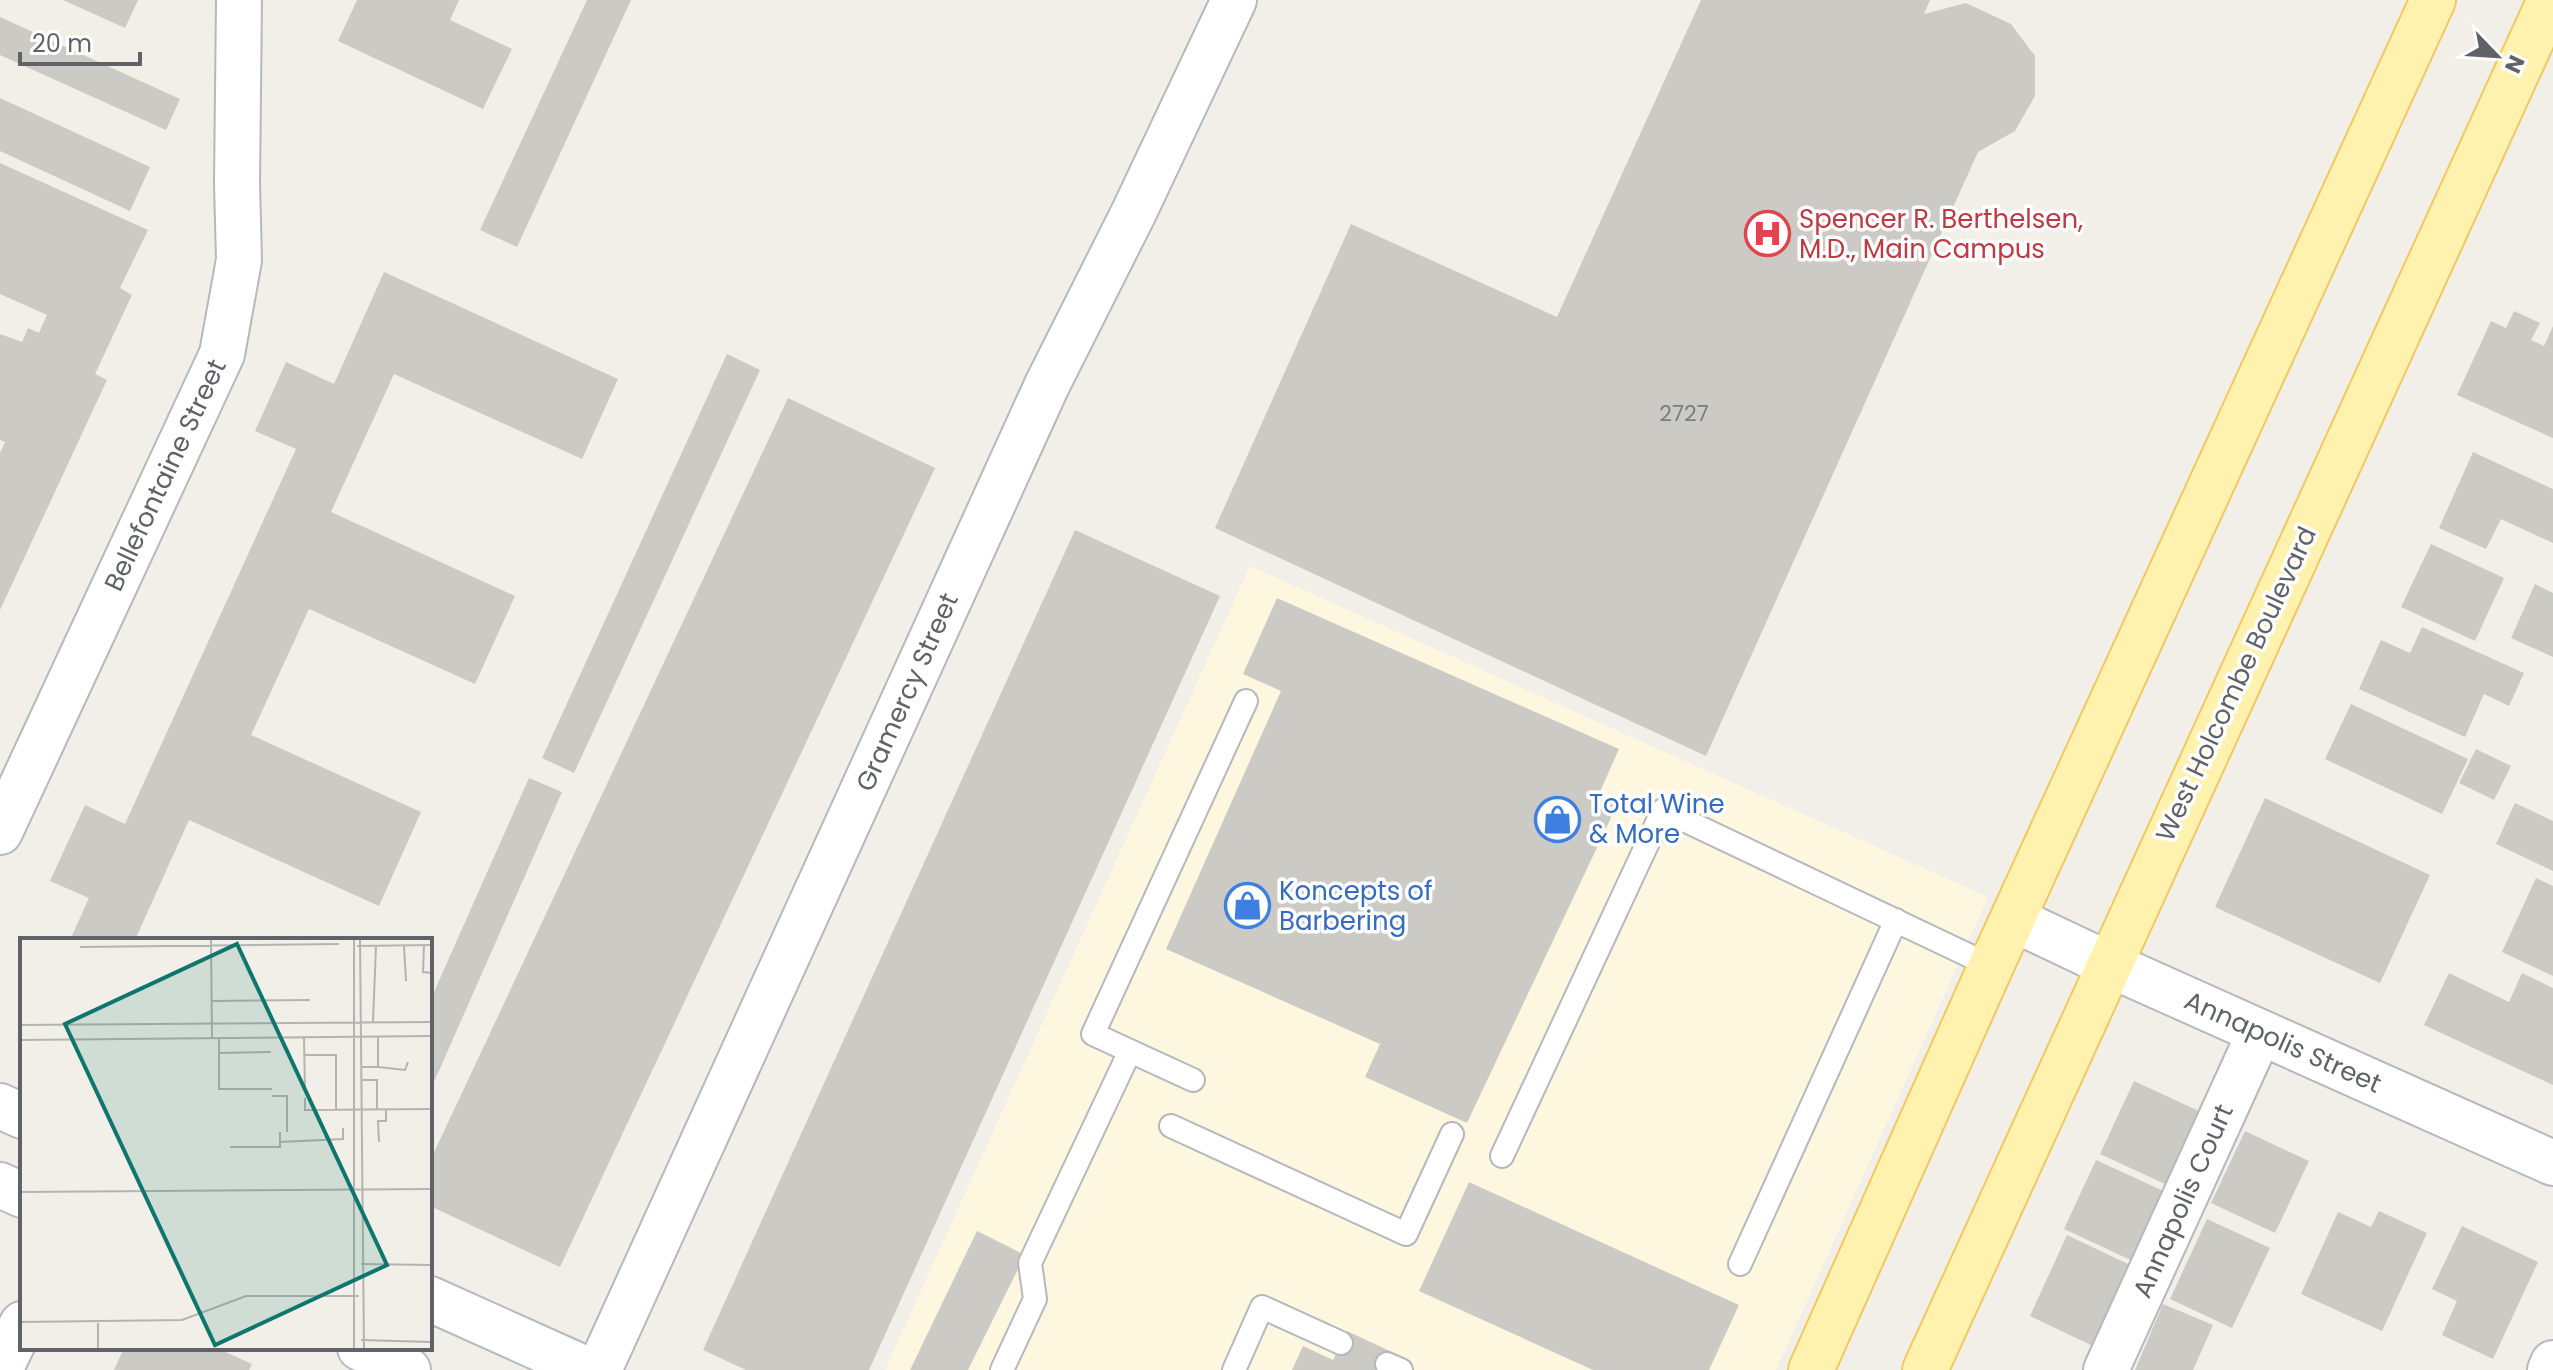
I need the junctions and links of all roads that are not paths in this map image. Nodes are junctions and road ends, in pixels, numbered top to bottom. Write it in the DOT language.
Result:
graph roads {
  1 [pos="239,0"];
  2 [pos="2433,0"];
  3 [pos="2550,0"];
  4 [pos="1230,10"];
  5 [pos="1246,701"];
  6 [pos="0,832"];
  7 [pos="2013,919"];
  8 [pos="1896,920"];
  9 [pos="2108,964"];
  10 [pos="1991,966"];
  11 [pos="2260,1032"];
  12 [pos="1130,1051"];
  13 [pos="1193,1080"];
  14 [pos="0,1106"];
  15 [pos="20,1115"];
  16 [pos="1171,1126"];
  17 [pos="1452,1134"];
  18 [pos="1502,1156"];
  19 [pos="2553,1163"];
  20 [pos="0,1185"];
  21 [pos="20,1194"];
  22 [pos="1740,1264"];
  23 [pos="432,1300"];
  24 [pos="20,1328"];
  25 [pos="1341,1343"];
  26 [pos="364,1350"];
  27 [pos="2553,1363"];
  28 [pos="0,1370"];
  29 [pos="408,1370"];
  30 [pos="588,1370"];
  31 [pos="599,1370"];
  32 [pos="1002,1370"];
  33 [pos="1234,1370"];
  34 [pos="1811,1370"];
  35 [pos="1925,1370"];
  36 [pos="2106,1370"];
  37 [pos="2550,1370"];
  1 -- 6 [label="street, Bellefontaine Street"];
  2 -- 7 [label="main road"];
  3 -- 9 [label="main road, West Holcombe Boulevard"];
  4 -- 31 [label="street, Gramercy Street"];
  5 -- 12 [label="lane"];
  7 -- 9 [label="street, Annapolis Street"];
  7 -- 10 [label="main road"];
  8 -- 10 [label="lane"];
  8 -- 18 [label="lane"];
  8 -- 22 [label="lane"];
  9 -- 11 [label="street, Annapolis Street"];
  9 -- 35 [label="main road, West Holcombe Boulevard"];
  10 -- 34 [label="main road"];
  11 -- 19 [label="street, Annapolis Street"];
  11 -- 36 [label="street, Annapolis Court"];
  12 -- 13 [label="lane"];
  12 -- 32 [label="lane"];
  14 -- 15 [label="street"];
  16 -- 17 [label="lane"];
  20 -- 21 [label="street"];
  23 -- 30 [label="street"];
  24 -- 28 [label="street"];
  25 -- 33 [label="lane"];
  26 -- 29 [label="street"];
  27 -- 37 [label="street"];
}
